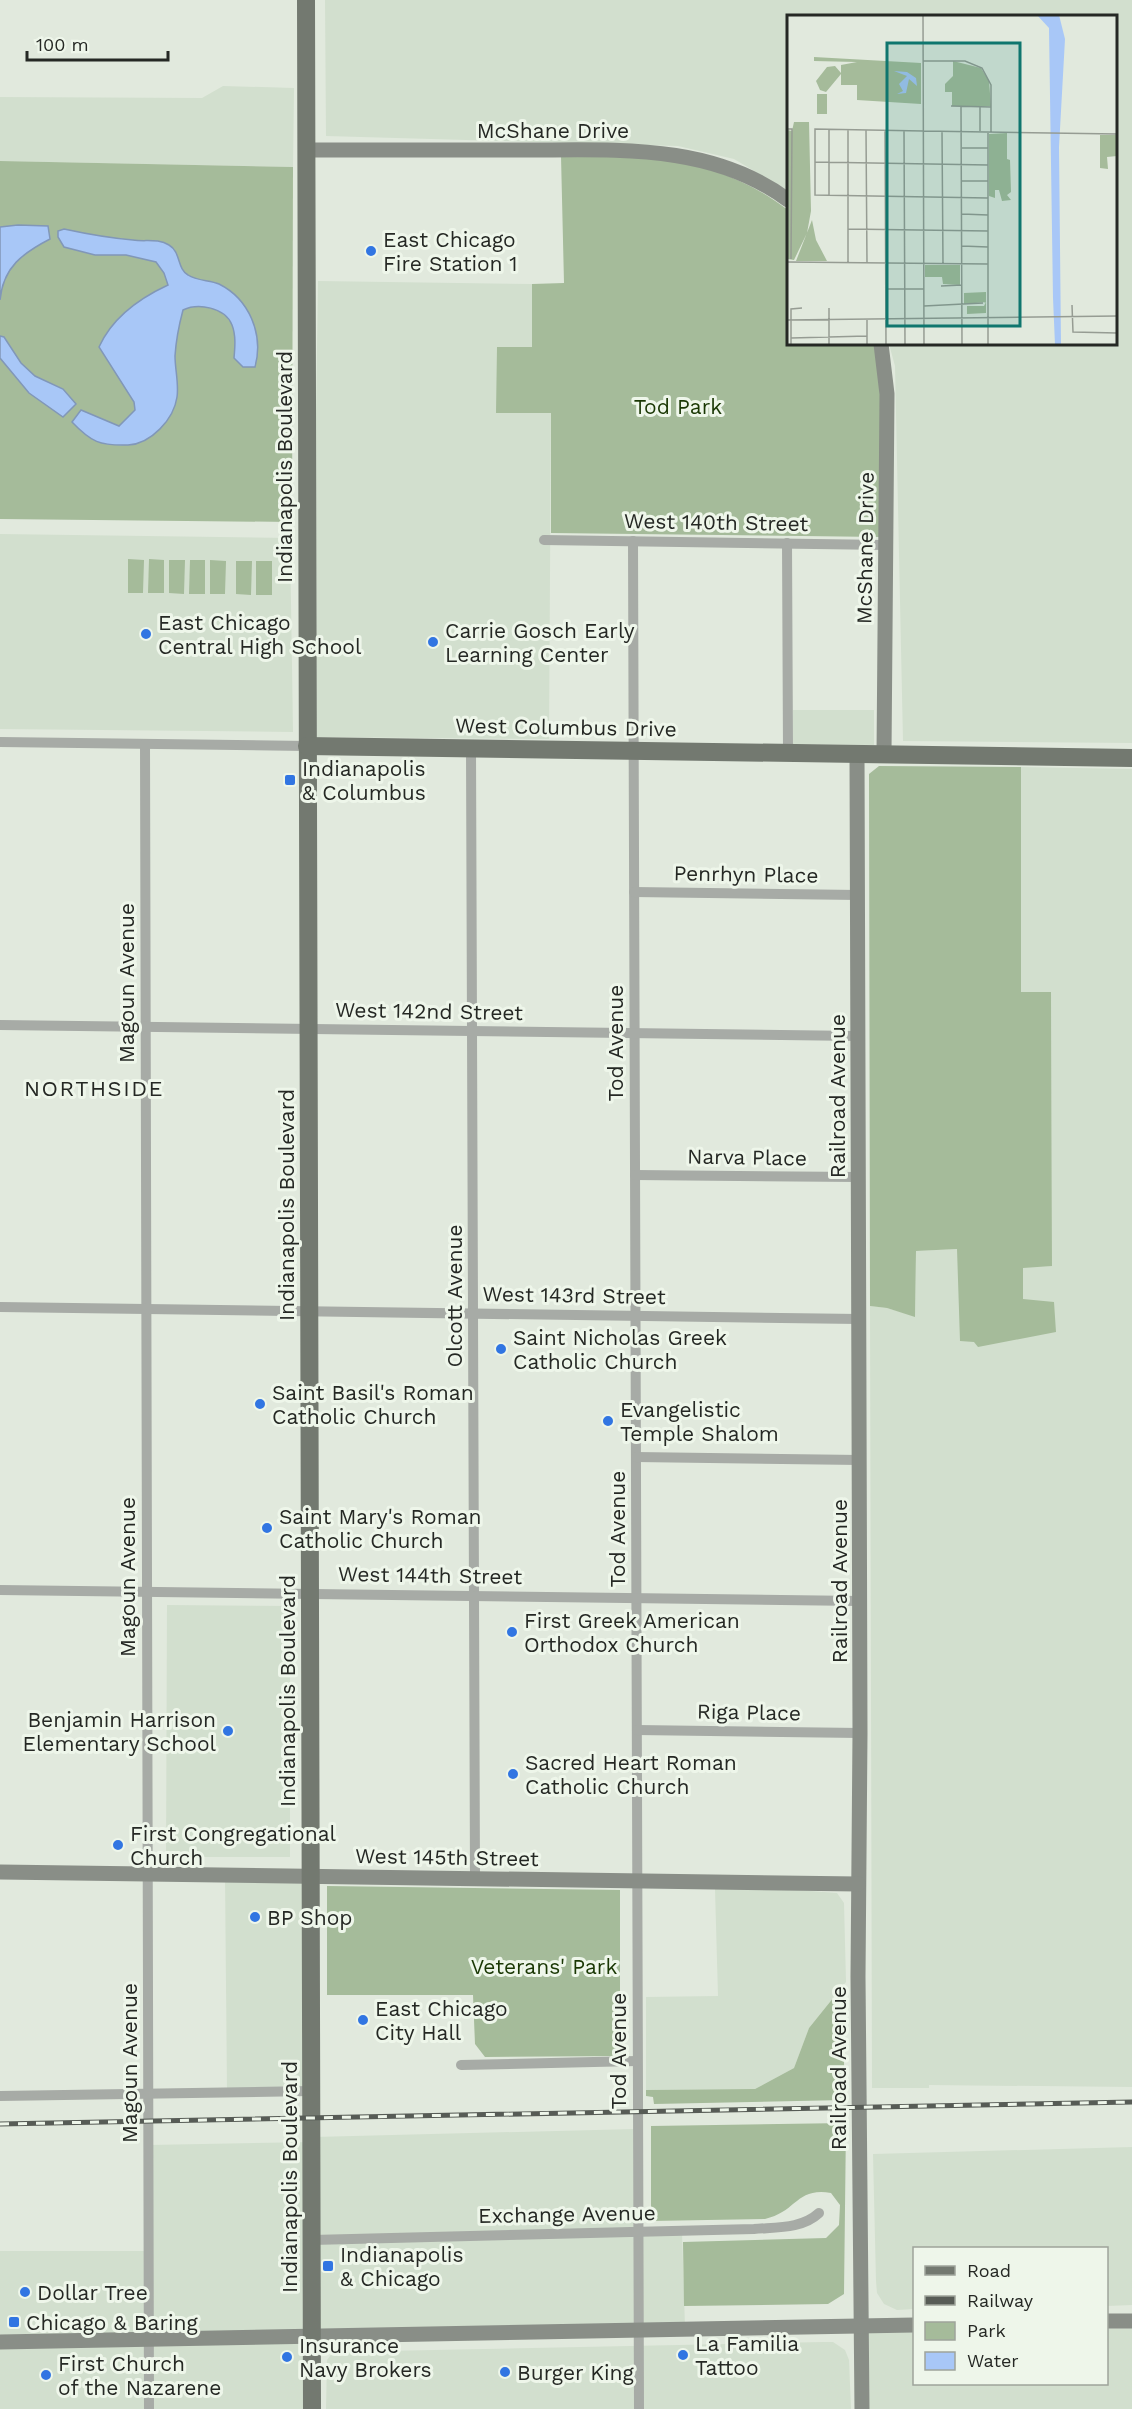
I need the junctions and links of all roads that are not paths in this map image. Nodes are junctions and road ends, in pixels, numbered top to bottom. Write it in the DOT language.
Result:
graph roads {
  1 [pos="306,0"];
  2 [pos="306,150"];
  3 [pos="787,199"];
  4 [pos="881,345"];
  5 [pos="544,540"];
  6 [pos="633,541"];
  7 [pos="788,543"];
  8 [pos="886,545"];
  9 [pos="0,742"];
  10 [pos="145,744"];
  11 [pos="307,746"];
  12 [pos="471,748"];
  13 [pos="634,751"];
  14 [pos="788,753"];
  15 [pos="857,754"];
  16 [pos="884,754"];
  17 [pos="1132,758"];
  18 [pos="634,892"];
  19 [pos="858,895"];
  20 [pos="0,1025"];
  21 [pos="145,1027"];
  22 [pos="308,1029"];
  23 [pos="472,1031"];
  24 [pos="635,1034"];
  25 [pos="858,1036"];
  26 [pos="635,1175"];
  27 [pos="858,1178"];
  28 [pos="0,1307"];
  29 [pos="146,1309"];
  30 [pos="309,1312"];
  31 [pos="473,1314"];
  32 [pos="636,1316"];
  33 [pos="859,1319"];
  34 [pos="636,1457"];
  35 [pos="860,1460"];
  36 [pos="0,1590"];
  37 [pos="147,1591"];
  38 [pos="310,1593"];
  39 [pos="474,1596"];
  40 [pos="636,1598"];
  41 [pos="859,1601"];
  42 [pos="637,1730"];
  43 [pos="860,1733"];
  44 [pos="0,1872"];
  45 [pos="148,1874"];
  46 [pos="311,1876"];
  47 [pos="475,1879"];
  48 [pos="637,1880"];
  49 [pos="858,1884"];
  50 [pos="637,2061"];
  51 [pos="461,2065"];
  52 [pos="311,2091"];
  53 [pos="148,2093"];
  54 [pos="0,2096"];
  55 [pos="819,2213"];
  56 [pos="639,2233"];
  57 [pos="312,2240"];
  58 [pos="1132,2321"];
  59 [pos="1108,2322"];
  60 [pos="913,2325"];
  61 [pos="861,2326"];
  62 [pos="639,2330"];
  63 [pos="312,2337"];
  64 [pos="149,2339"];
  65 [pos="0,2342"];
  66 [pos="149,2409"];
  67 [pos="312,2409"];
  68 [pos="639,2409"];
  69 [pos="862,2409"];
  1 -- 2 [label="main road, Indianapolis Boulevard"];
  2 -- 3 [label="street, McShane Drive"];
  2 -- 11 [label="main road, Indianapolis Boulevard"];
  4 -- 8 [label="street, McShane Drive"];
  5 -- 6 [label="street, West 140th Street"];
  6 -- 7 [label="street, West 140th Street"];
  6 -- 13 [label="street, Tod Avenue"];
  7 -- 8 [label="street, West 140th Street"];
  7 -- 14 [label="street"];
  8 -- 16 [label="street, McShane Drive"];
  9 -- 10 [label="street, West Columbus Drive"];
  10 -- 11 [label="street, West Columbus Drive"];
  10 -- 21 [label="street, Magoun Avenue"];
  11 -- 12 [label="main road, West Columbus Drive"];
  11 -- 22 [label="main road, Indianapolis Boulevard"];
  12 -- 13 [label="main road, West Columbus Drive"];
  12 -- 23 [label="street, Olcott Avenue"];
  13 -- 14 [label="main road, West Columbus Drive"];
  13 -- 18 [label="street, Tod Avenue"];
  14 -- 15 [label="main road, West Columbus Drive"];
  15 -- 16 [label="main road, West Columbus Drive"];
  15 -- 19 [label="street, Railroad Avenue"];
  16 -- 17 [label="main road, West Columbus Drive"];
  18 -- 19 [label="street, Penrhyn Place"];
  18 -- 24 [label="street, Tod Avenue"];
  19 -- 25 [label="street, Railroad Avenue"];
  20 -- 21 [label="street, West 142nd Street"];
  21 -- 22 [label="street, West 142nd Street"];
  21 -- 29 [label="street, Magoun Avenue"];
  22 -- 23 [label="street, West 142nd Street"];
  22 -- 30 [label="main road, Indianapolis Boulevard"];
  23 -- 24 [label="street, West 142nd Street"];
  23 -- 31 [label="street, Olcott Avenue"];
  24 -- 25 [label="street, West 142nd Street"];
  24 -- 26 [label="street, Tod Avenue"];
  25 -- 27 [label="street, Railroad Avenue"];
  26 -- 27 [label="street, Narva Place"];
  26 -- 32 [label="street, Tod Avenue"];
  27 -- 33 [label="street, Railroad Avenue"];
  28 -- 29 [label="street, West 143rd Street"];
  29 -- 30 [label="street, West 143rd Street"];
  29 -- 37 [label="street, Magoun Avenue"];
  30 -- 31 [label="street, West 143rd Street"];
  30 -- 38 [label="main road, Indianapolis Boulevard"];
  31 -- 32 [label="street, West 143rd Street"];
  31 -- 39 [label="street, Olcott Avenue"];
  32 -- 33 [label="street, West 143rd Street"];
  32 -- 34 [label="street, Tod Avenue"];
  33 -- 35 [label="street, Railroad Avenue"];
  34 -- 35 [label="street"];
  34 -- 40 [label="street, Tod Avenue"];
  35 -- 41 [label="street, Railroad Avenue"];
  36 -- 37 [label="street, West 144th Street"];
  37 -- 38 [label="street, West 144th Street"];
  37 -- 45 [label="street, Magoun Avenue"];
  38 -- 39 [label="street, West 144th Street"];
  38 -- 46 [label="main road, Indianapolis Boulevard"];
  39 -- 40 [label="street, West 144th Street"];
  39 -- 47 [label="street, Olcott Avenue"];
  40 -- 41 [label="street, West 144th Street"];
  40 -- 42 [label="street, Tod Avenue"];
  41 -- 43 [label="street, Railroad Avenue"];
  42 -- 43 [label="street, Riga Place"];
  42 -- 48 [label="street, Tod Avenue"];
  43 -- 49 [label="street, Railroad Avenue"];
  44 -- 45 [label="street, West 145th Street"];
  45 -- 46 [label="street, West 145th Street"];
  45 -- 53 [label="street, Magoun Avenue"];
  46 -- 47 [label="street, West 145th Street"];
  46 -- 52 [label="main road, Indianapolis Boulevard"];
  47 -- 48 [label="street, West 145th Street"];
  48 -- 49 [label="street, West 145th Street"];
  48 -- 50 [label="street, Tod Avenue"];
  49 -- 61 [label="street, Railroad Avenue"];
  50 -- 51 [label="street"];
  50 -- 56 [label="street, Tod Avenue"];
  52 -- 53 [label="street"];
  52 -- 57 [label="main road, Indianapolis Boulevard"];
  53 -- 54 [label="street"];
  53 -- 64 [label="street, Magoun Avenue"];
  55 -- 56 [label="street, Exchange Avenue"];
  56 -- 57 [label="street, Exchange Avenue"];
  56 -- 62 [label="street, Tod Avenue"];
  57 -- 63 [label="main road, Indianapolis Boulevard"];
  58 -- 59 [label="street"];
  60 -- 61 [label="street"];
  61 -- 62 [label="street"];
  61 -- 69 [label="street, Railroad Avenue"];
  62 -- 63 [label="street"];
  62 -- 68 [label="street, Tod Avenue"];
  63 -- 64 [label="street"];
  63 -- 67 [label="main road, Indianapolis Boulevard"];
  64 -- 65 [label="street"];
  64 -- 66 [label="street, Magoun Avenue"];
}
